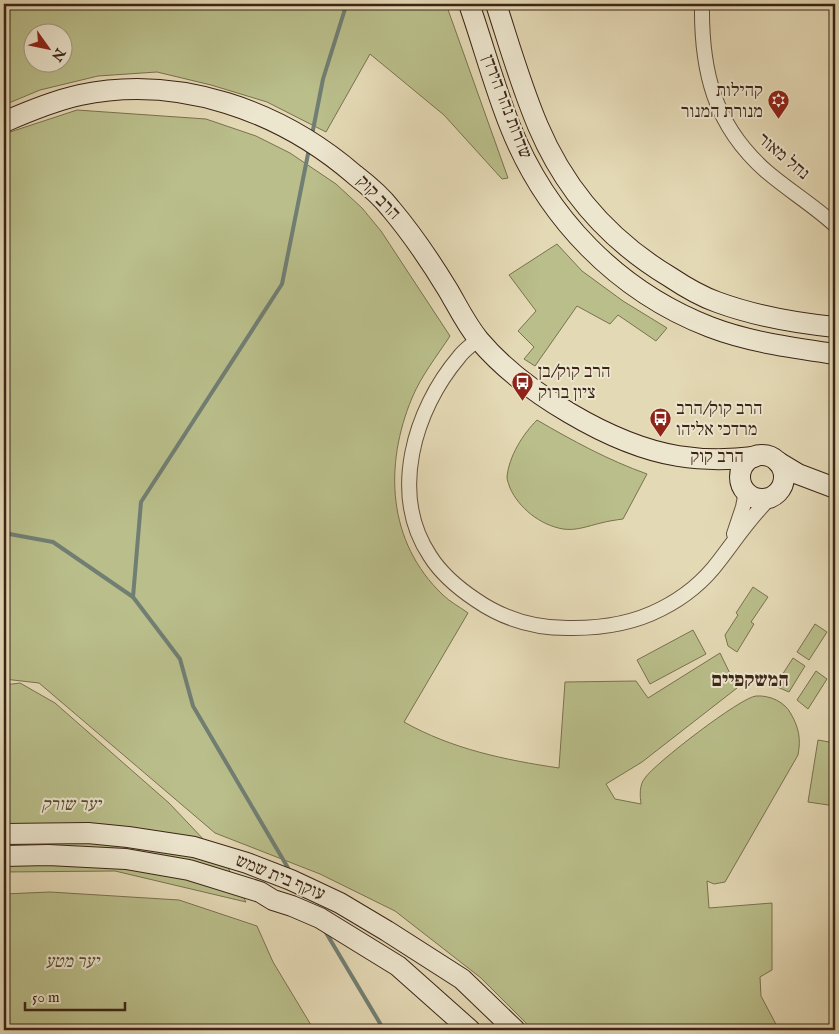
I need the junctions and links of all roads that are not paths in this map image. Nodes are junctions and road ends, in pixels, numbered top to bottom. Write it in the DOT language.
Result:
graph roads {
  1 [pos="469,4"];
  2 [pos="496,4"];
  3 [pos="702,4"];
  4 [pos="709,4"];
  5 [pos="702,21"];
  6 [pos="4,122"];
  7 [pos="835,224"];
  8 [pos="835,327"];
  9 [pos="478,339"];
  10 [pos="835,354"];
  11 [pos="680,456"];
  12 [pos="754,457"];
  13 [pos="778,462"];
  14 [pos="744,488"];
  15 [pos="835,488"];
  16 [pos="774,495"];
  17 [pos="835,497"];
  18 [pos="726,551"];
  19 [pos="4,834"];
  20 [pos="4,856"];
  21 [pos="470,1030"];
  22 [pos="515,1030"];
  1 -- 10 [label="main road, שדרות נהר הירדן"];
  2 -- 8 [label="main road, שדרות נהר הירדן"];
  3 -- 5 [label="street, נחל מאור"];
  4 -- 5 [label="street, נחל מאור"];
  5 -- 7 [label="street, נחל מאור"];
  6 -- 9 [label="main road, הרב קוק"];
  9 -- 11 [label="main road, הרב קוק"];
  9 -- 18 [label="street"];
  11 -- 12 [label="main road, הרב קוק"];
  11 -- 14 [label="main road, הרב קוק"];
  12 -- 13 [label="main road"];
  12 -- 14 [label="main road"];
  13 -- 15 [label="main road"];
  13 -- 16 [label="main road"];
  14 -- 16 [label="main road"];
  14 -- 18 [label="street"];
  16 -- 17 [label="main road"];
  16 -- 18 [label="street"];
  19 -- 22 [label="main road, עוקף בית שמש"];
  20 -- 21 [label="main road, עוקף בית שמש"];
}
